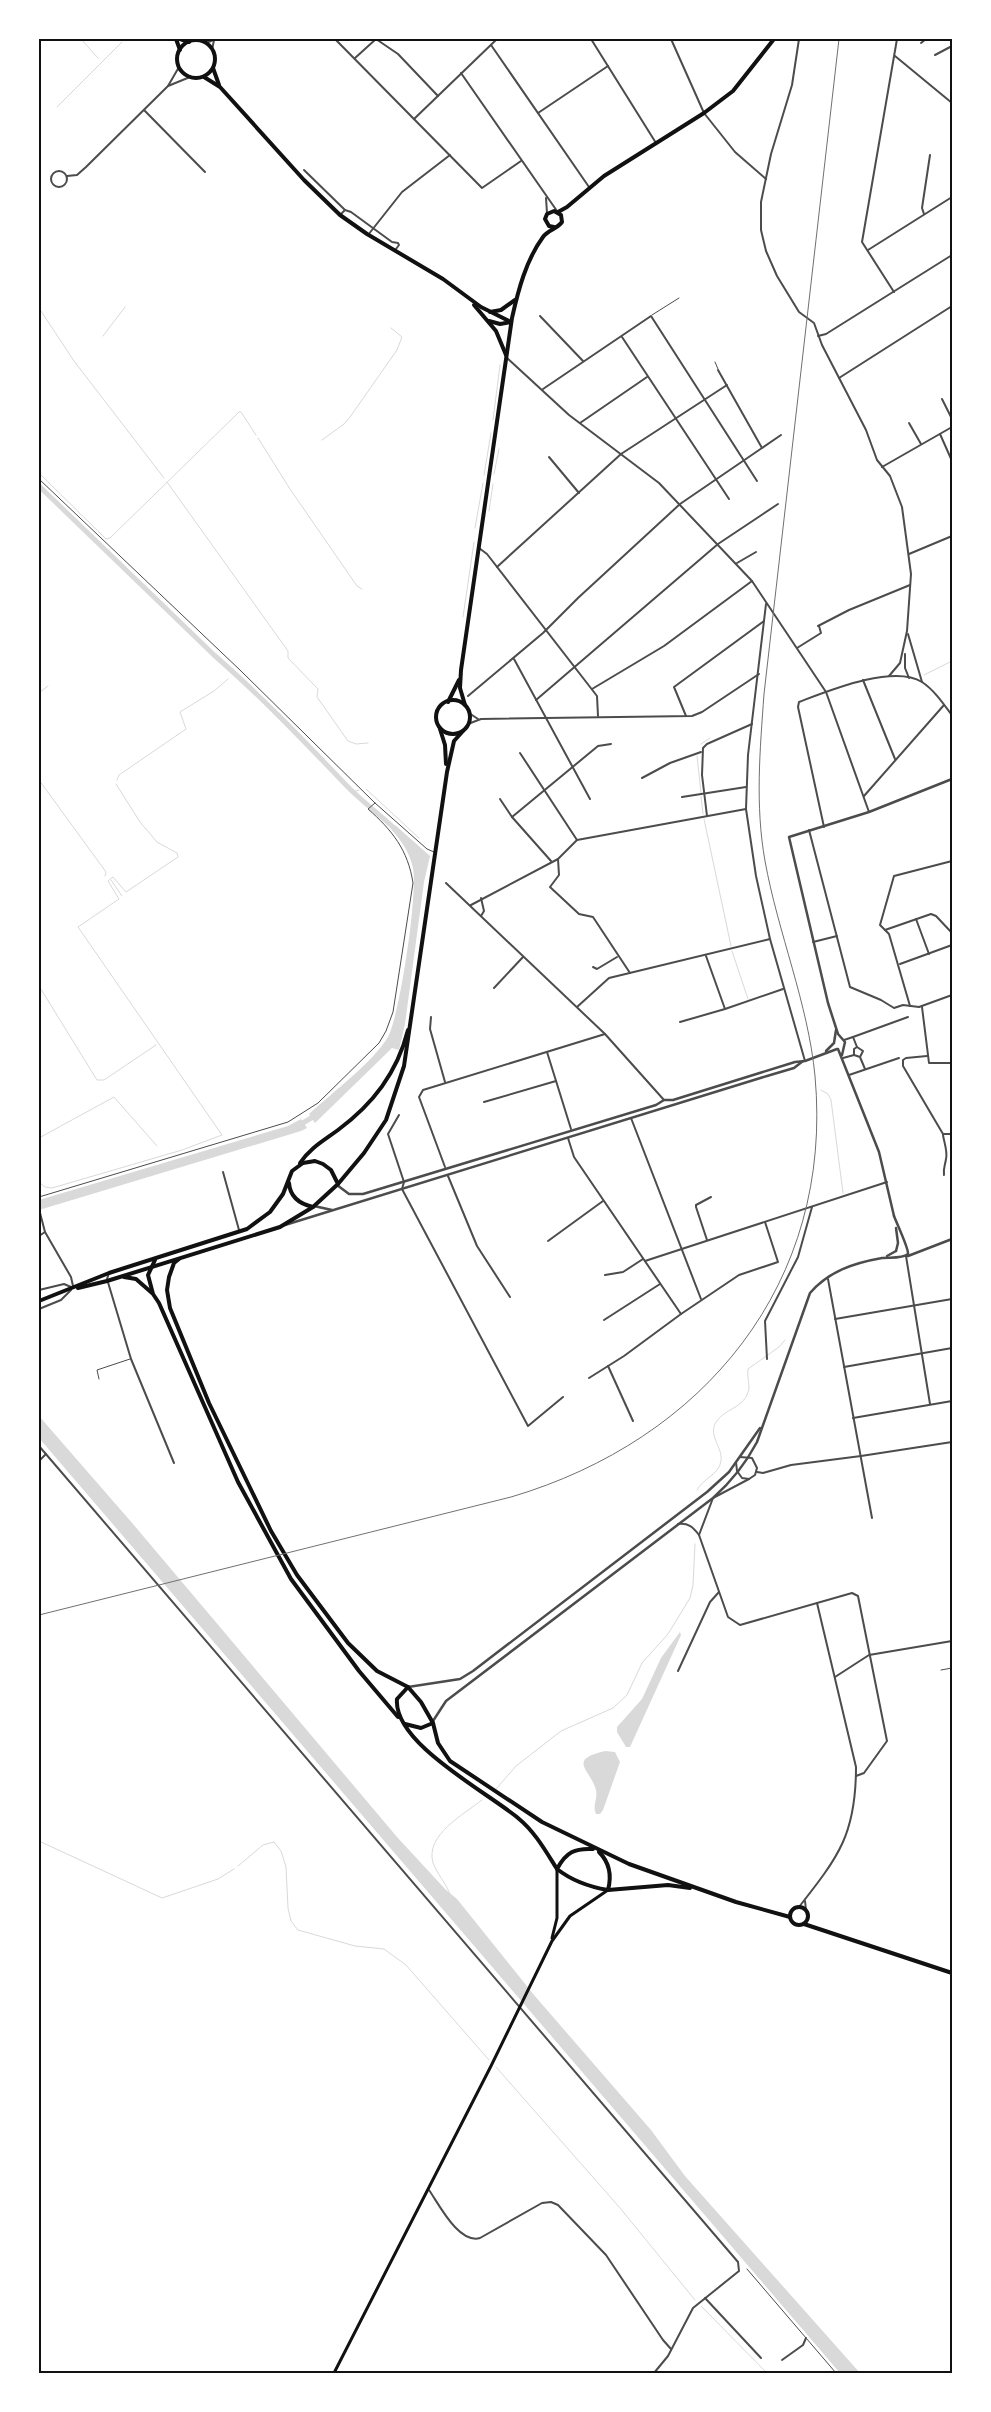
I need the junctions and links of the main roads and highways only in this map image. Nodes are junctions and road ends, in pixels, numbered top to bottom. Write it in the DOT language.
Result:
graph roads {
  1 [pos="176,39"];
  2 [pos="180,39"];
  3 [pos="774,39"];
  4 [pos="189,42"];
  5 [pos="180,50"];
  6 [pos="213,67"];
  7 [pos="204,77"];
  8 [pos="220,86"];
  9 [pos="567,207"];
  10 [pos="557,212"];
  11 [pos="562,218"];
  12 [pos="546,223"];
  13 [pos="554,228"];
  14 [pos="544,236"];
  15 [pos="467,297"];
  16 [pos="517,298"];
  17 [pos="490,312"];
  18 [pos="489,321"];
  19 [pos="511,322"];
  20 [pos="506,357"];
  21 [pos="461,670"];
  22 [pos="448,702"];
  23 [pos="464,705"];
  24 [pos="440,727"];
  25 [pos="463,730"];
  26 [pos="447,772"];
  27 [pos="412,1014"];
  28 [pos="299,1164"];
  29 [pos="289,1183"];
  30 [pos="337,1185"];
  31 [pos="313,1207"];
  32 [pos="179,1259"];
  33 [pos="155,1260"];
  34 [pos="150,1268"];
  35 [pos="120,1278"];
  36 [pos="73,1288"];
  37 [pos="153,1294"];
  38 [pos="39,1301"];
  39 [pos="408,1687"];
  40 [pos="398,1717"];
  41 [pos="433,1723"];
  42 [pos="405,1724"];
  43 [pos="594,1849"];
  44 [pos="557,1869"];
  45 [pos="700,1889"];
  46 [pos="608,1890"];
  47 [pos="793,1910"];
  48 [pos="776,1913"];
  49 [pos="808,1915"];
  50 [pos="790,1917"];
  51 [pos="804,1924"];
  52 [pos="818,1928"];
  53 [pos="552,1941"];
  54 [pos="952,1973"];
  55 [pos="334,2373"];
  1 -- 5 [label="main road"];
  2 -- 4 [label="main road"];
  3 -- 9 [label="main road"];
  4 -- 5 [label="main road"];
  4 -- 6 [label="main road"];
  5 -- 7 [label="main road"];
  6 -- 7 [label="main road"];
  6 -- 8 [label="main road"];
  7 -- 8 [label="main road"];
  8 -- 15 [label="main road"];
  9 -- 10 [label="main road"];
  9 -- 11 [label="main road"];
  10 -- 11 [label="main road"];
  10 -- 12 [label="main road"];
  11 -- 13 [label="main road"];
  12 -- 13 [label="main road"];
  12 -- 14 [label="main road"];
  13 -- 14 [label="main road"];
  14 -- 16 [label="main road"];
  15 -- 17 [label="main road"];
  15 -- 18 [label="main road"];
  16 -- 17 [label="main road"];
  16 -- 19 [label="main road"];
  17 -- 19 [label="main road"];
  18 -- 19 [label="main road"];
  18 -- 20 [label="main road"];
  19 -- 20 [label="main road"];
  20 -- 21 [label="main road"];
  21 -- 22 [label="main road"];
  21 -- 23 [label="main road"];
  22 -- 23 [label="main road"];
  22 -- 24 [label="main road"];
  23 -- 25 [label="main road"];
  24 -- 25 [label="main road"];
  24 -- 26 [label="main road"];
  25 -- 26 [label="main road"];
  26 -- 27 [label="main road"];
  27 -- 28 [label="main road"];
  27 -- 30 [label="main road"];
  28 -- 29 [label="main road"];
  28 -- 30 [label="main road"];
  29 -- 31 [label="main road"];
  29 -- 33 [label="main road"];
  30 -- 31 [label="main road"];
  31 -- 32 [label="main road"];
  32 -- 34 [label="main road"];
  32 -- 39 [label="main road"];
  33 -- 34 [label="main road"];
  33 -- 36 [label="main road"];
  34 -- 35 [label="main road"];
  34 -- 37 [label="main road"];
  35 -- 36 [label="main road"];
  35 -- 37 [label="main road"];
  36 -- 38 [label="main road"];
  37 -- 40 [label="main road"];
  39 -- 40 [label="main road"];
  39 -- 41 [label="main road"];
  40 -- 42 [label="main road"];
  41 -- 42 [label="main road"];
  41 -- 43 [label="main road"];
  42 -- 44 [label="main road"];
  43 -- 44 [label="main road"];
  43 -- 45 [label="main road"];
  43 -- 46 [label="main road"];
  44 -- 46 [label="main road"];
  44 -- 53 [label="main road"];
  45 -- 46 [label="main road"];
  45 -- 48 [label="main road"];
  46 -- 53 [label="main road"];
  47 -- 48 [label="main road"];
  47 -- 49 [label="main road"];
  47 -- 50 [label="main road"];
  48 -- 50 [label="main road"];
  49 -- 51 [label="main road"];
  49 -- 52 [label="main road"];
  50 -- 51 [label="main road"];
  51 -- 52 [label="main road"];
  52 -- 54 [label="main road"];
  53 -- 55 [label="main road"];
}
